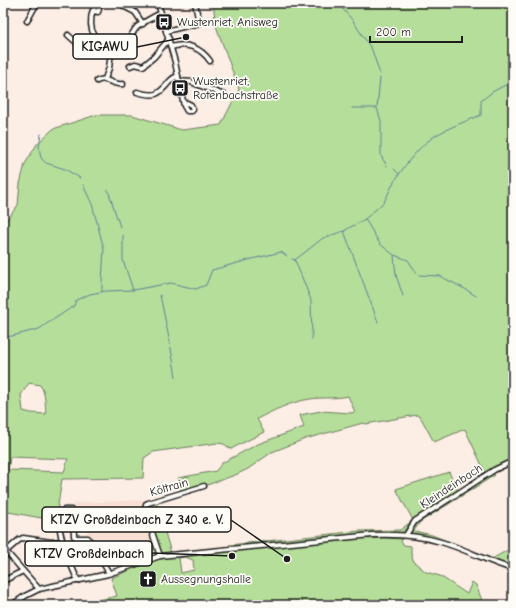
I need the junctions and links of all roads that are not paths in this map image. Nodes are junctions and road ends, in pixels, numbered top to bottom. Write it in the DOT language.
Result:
graph roads {
  1 [pos="37,3"];
  2 [pos="121,3"];
  3 [pos="158,3"];
  4 [pos="195,3"];
  5 [pos="94,11"];
  6 [pos="161,13"];
  7 [pos="27,21"];
  8 [pos="143,24"];
  9 [pos="166,31"];
  10 [pos="68,35"];
  11 [pos="96,37"];
  12 [pos="169,38"];
  13 [pos="112,46"];
  14 [pos="171,47"];
  15 [pos="210,61"];
  16 [pos="130,66"];
  17 [pos="178,76"];
  18 [pos="105,79"];
  19 [pos="97,81"];
  20 [pos="179,82"];
  21 [pos="123,84"];
  22 [pos="137,92"];
  23 [pos="224,96"];
  24 [pos="184,104"];
  25 [pos="513,461"];
  26 [pos="204,486"];
  27 [pos="406,535"];
  28 [pos="61,541"];
  29 [pos="4,551"];
  30 [pos="160,556"];
  31 [pos="513,569"];
  32 [pos="23,571"];
  33 [pos="109,573"];
  34 [pos="78,580"];
  35 [pos="3,581"];
  36 [pos="39,590"];
  37 [pos="12,605"];
  1 -- 7 [label="street"];
  2 -- 8 [label="street"];
  3 -- 6 [label="street"];
  4 -- 9 [label="street"];
  5 -- 11 [label="street"];
  6 -- 8 [label="street"];
  6 -- 9 [label="street"];
  8 -- 13 [label="street"];
  9 -- 12 [label="street"];
  10 -- 11 [label="street"];
  11 -- 13 [label="street"];
  12 -- 14 [label="street"];
  12 -- 16 [label="street"];
  13 -- 18 [label="street"];
  14 -- 15 [label="street"];
  14 -- 17 [label="street"];
  17 -- 20 [label="street"];
  17 -- 22 [label="street"];
  18 -- 19 [label="street"];
  18 -- 21 [label="street"];
  20 -- 23 [label="street"];
  20 -- 24 [label="street"];
  25 -- 27 [label="street, Kleindeinbach"];
  26 -- 30 [label="street, Költrain"];
  27 -- 30 [label="street"];
  27 -- 31 [label="street"];
  28 -- 29 [label="street"];
  28 -- 33 [label="street"];
  28 -- 34 [label="street"];
  29 -- 32 [label="street"];
  30 -- 33 [label="street"];
  32 -- 35 [label="street"];
  32 -- 36 [label="street"];
  33 -- 34 [label="street"];
  34 -- 36 [label="street"];
  36 -- 37 [label="street"];
}
